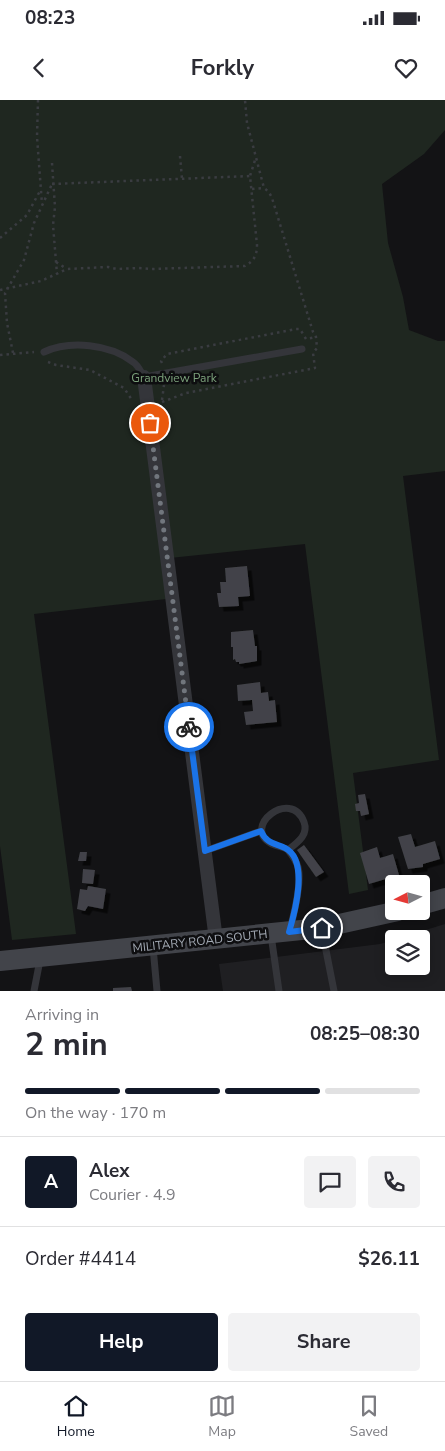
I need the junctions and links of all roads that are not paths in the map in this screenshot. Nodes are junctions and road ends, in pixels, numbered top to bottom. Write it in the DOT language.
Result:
graph roads {
  1 [pos="302,349"];
  2 [pos="44,352"];
  3 [pos="144,377"];
  4 [pos="261,831"];
  5 [pos="288,850"];
  6 [pos="205,851"];
  7 [pos="445,898"];
  8 [pos="430,902"];
  9 [pos="385,914"];
  10 [pos="322,928"];
  11 [pos="280,933"];
  12 [pos="216,940"];
  13 [pos="152,946"];
  14 [pos="41,957"];
  15 [pos="0,961"];
  16 [pos="34,991"];
  17 [pos="157,991"];
  18 [pos="279,991"];
  19 [pos="334,991"];
  1 -- 3 [label="lane"];
  2 -- 3 [label="lane"];
  3 -- 6 [label="street"];
  4 -- 5 [label="lane"];
  4 -- 5 [label="lane"];
  4 -- 6 [label="lane"];
  5 -- 11 [label="lane"];
  6 -- 12 [label="street"];
  7 -- 8 [label="main road"];
  9 -- 10 [label="main road, MILITARY ROAD SOUTH"];
  10 -- 11 [label="main road, MILITARY ROAD SOUTH"];
  10 -- 19 [label="lane"];
  11 -- 12 [label="main road, MILITARY ROAD SOUTH"];
  11 -- 18 [label="lane"];
  12 -- 13 [label="main road, MILITARY ROAD SOUTH"];
  13 -- 14 [label="main road, MILITARY ROAD SOUTH"];
  13 -- 17 [label="lane"];
  14 -- 15 [label="main road, MILITARY ROAD SOUTH"];
  14 -- 16 [label="lane"];
}
